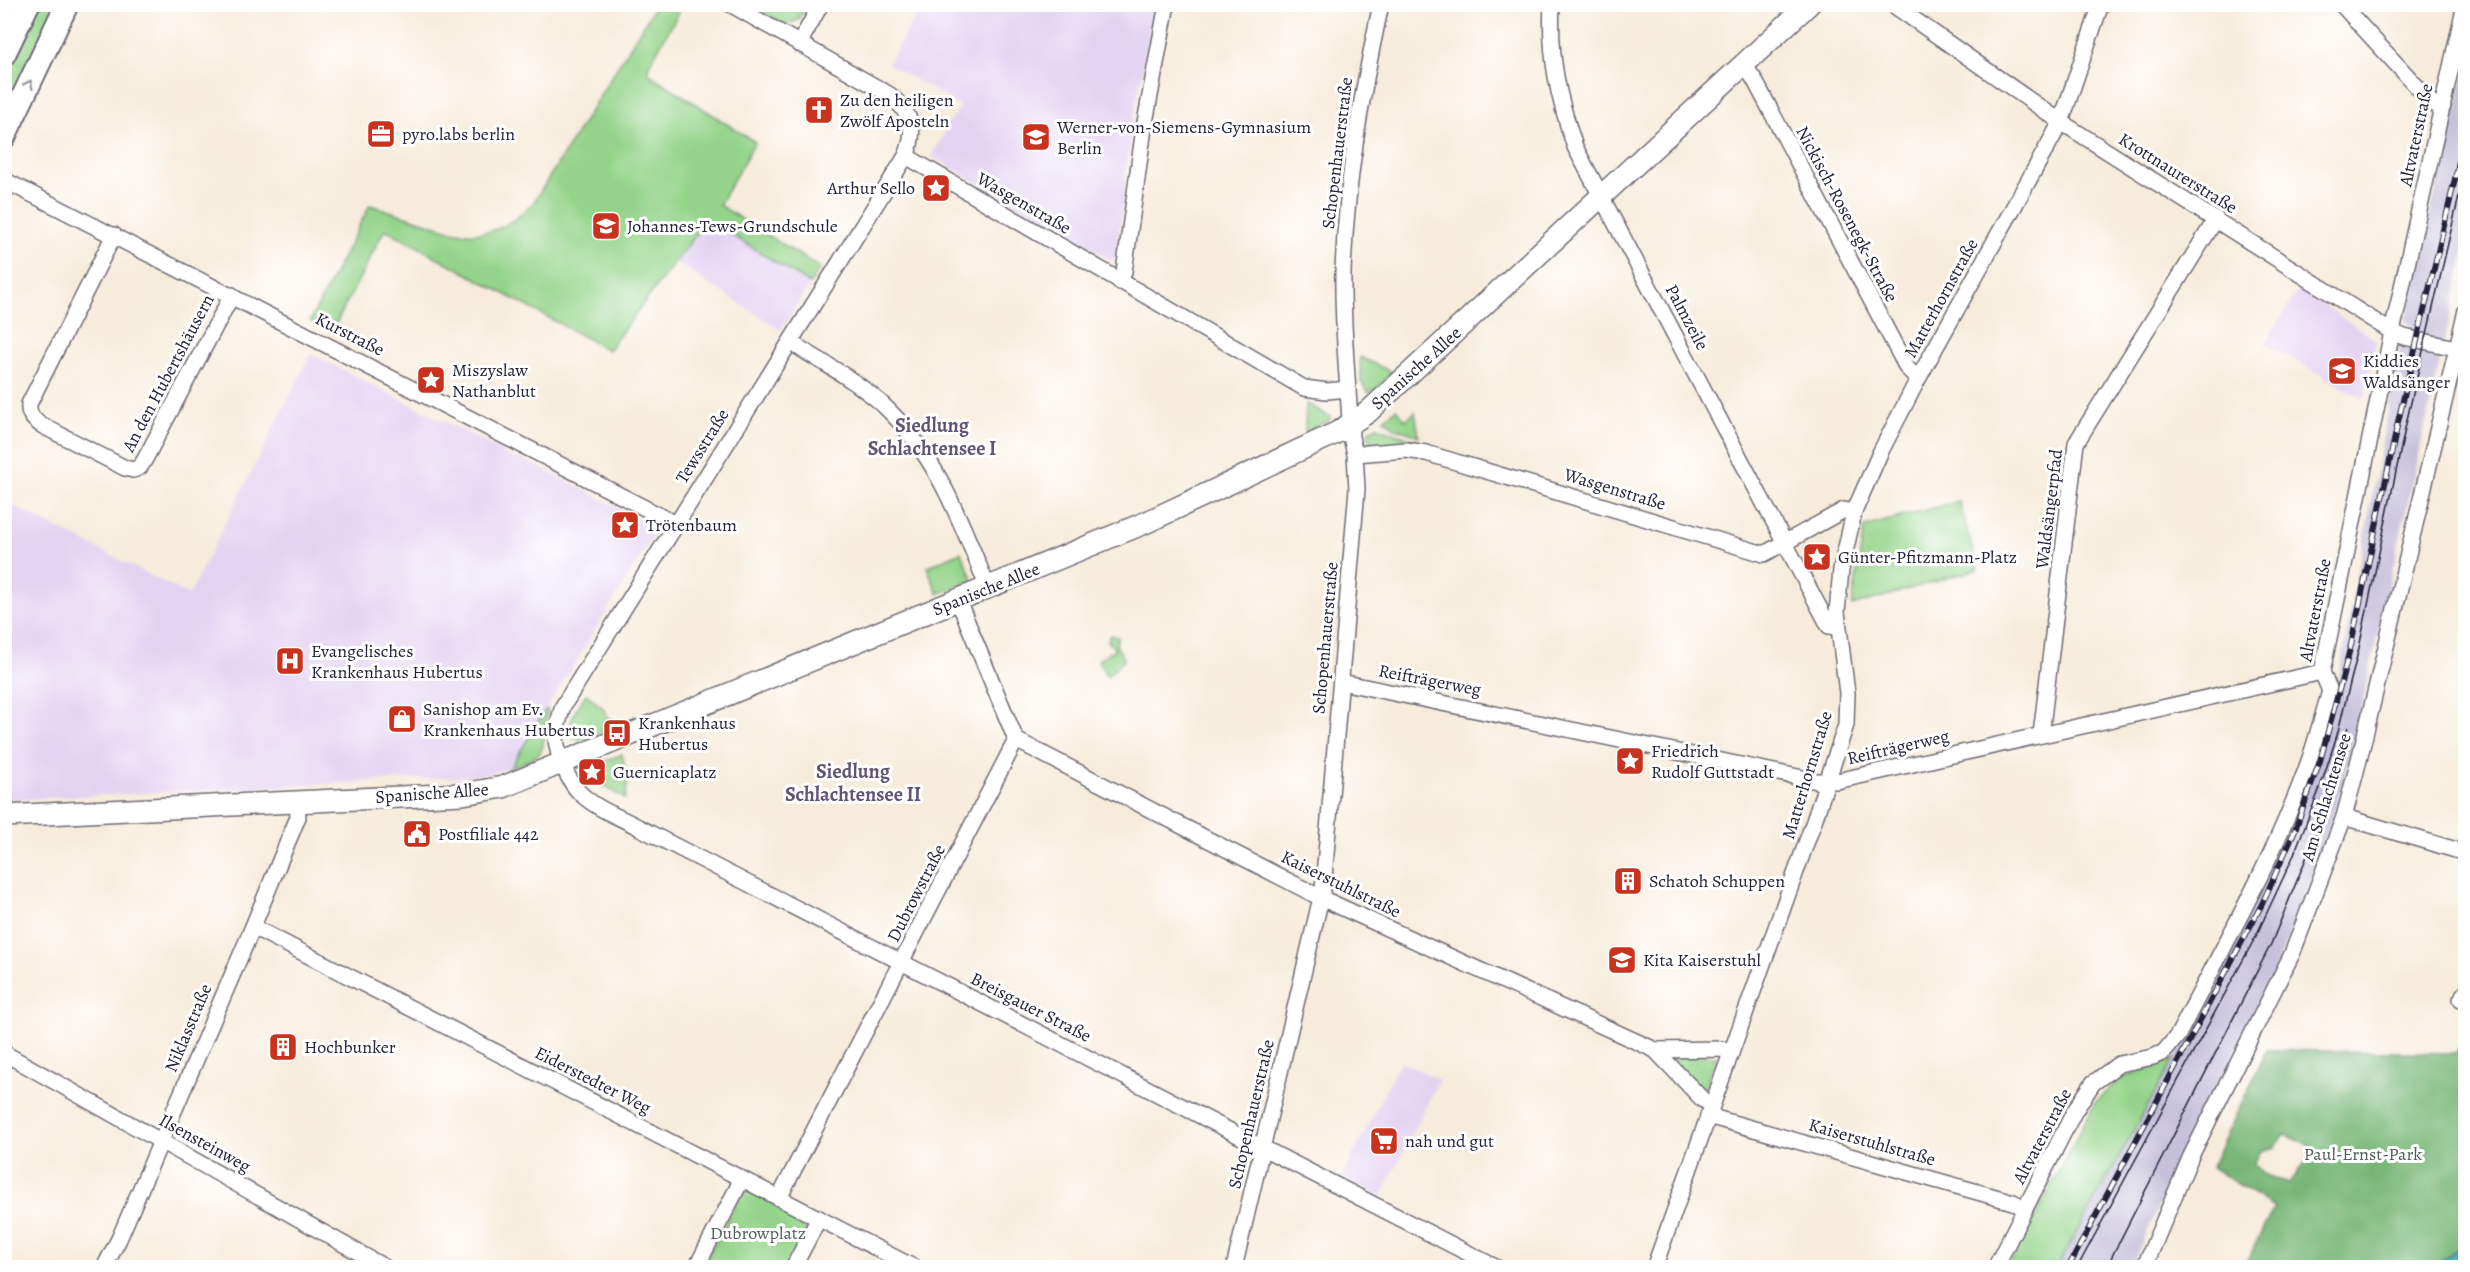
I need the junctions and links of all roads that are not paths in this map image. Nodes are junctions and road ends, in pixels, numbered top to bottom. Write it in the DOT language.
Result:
graph roads {
  1 [pos="28,4"];
  2 [pos="67,4"];
  3 [pos="730,4"];
  4 [pos="821,4"];
  5 [pos="1167,4"];
  6 [pos="1381,4"];
  7 [pos="1552,4"];
  8 [pos="1809,4"];
  9 [pos="1892,4"];
  10 [pos="2102,4"];
  11 [pos="2342,4"];
  12 [pos="2465,4"];
  13 [pos="799,44"];
  14 [pos="4,54"];
  15 [pos="1744,65"];
  16 [pos="2443,106"];
  17 [pos="2061,122"];
  18 [pos="4,137"];
  19 [pos="906,156"];
  20 [pos="4,180"];
  21 [pos="1601,196"];
  22 [pos="2216,219"];
  23 [pos="114,235"];
  24 [pos="1120,282"];
  25 [pos="232,295"];
  26 [pos="2466,310"];
  27 [pos="2392,332"];
  28 [pos="789,342"];
  29 [pos="2456,348"];
  30 [pos="1918,379"];
  31 [pos="1348,389"];
  32 [pos="1350,423"];
  33 [pos="1355,454"];
  34 [pos="1854,512"];
  35 [pos="676,524"];
  36 [pos="1784,543"];
  37 [pos="988,588"];
  38 [pos="958,600"];
  39 [pos="1838,627"];
  40 [pos="2322,672"];
  41 [pos="1341,682"];
  42 [pos="2041,735"];
  43 [pos="1016,740"];
  44 [pos="563,764"];
  45 [pos="1828,781"];
  46 [pos="297,802"];
  47 [pos="4,816"];
  48 [pos="2344,817"];
  49 [pos="2466,853"];
  50 [pos="1321,898"];
  51 [pos="253,927"];
  52 [pos="903,963"];
  53 [pos="1655,1050"];
  54 [pos="4,1053"];
  55 [pos="1731,1053"];
  56 [pos="1710,1110"];
  57 [pos="161,1140"];
  58 [pos="1263,1147"];
  59 [pos="742,1179"];
  60 [pos="779,1198"];
  61 [pos="2025,1208"];
  62 [pos="819,1218"];
  63 [pos="104,1268"];
  64 [pos="386,1268"];
  65 [pos="696,1268"];
  66 [pos="793,1268"];
  67 [pos="915,1268"];
  68 [pos="1234,1268"];
  69 [pos="1497,1268"];
  70 [pos="1654,1268"];
  71 [pos="1995,1268"];
  72 [pos="2144,1268"];
  1 -- 14 [label="main road"];
  18 -- 2 [label="main road, one-way"];
  3 -- 13 [label="street"];
  4 -- 13 [label="street"];
  5 -- 24 [label="street"];
  6 -- 31 [label="street, Schopenhauerstraße"];
  7 -- 21 [label="street, Palmzeile"];
  8 -- 15 [label="main road, Spanische Allee"];
  9 -- 17 [label="street, Krottnaurerstraße"];
  10 -- 17 [label="street, Matterhornstraße"];
  11 -- 16 [label="street"];
  12 -- 16 [label="street, Altvaterstraße"];
  13 -- 19 [label="street"];
  15 -- 21 [label="main road, Spanische Allee"];
  15 -- 30 [label="street, Nickisch-Rosenegk-Straße"];
  16 -- 27 [label="street, Altvaterstraße"];
  17 -- 22 [label="street, Krottnaurerstraße"];
  17 -- 30 [label="street, Matterhornstraße"];
  19 -- 24 [label="street, Wasgenstraße"];
  19 -- 28 [label="street, Tewsstraße"];
  20 -- 23 [label="street, Kurstraße"];
  21 -- 32 [label="main road, Spanische Allee"];
  21 -- 36 [label="street, Palmzeile"];
  22 -- 27 [label="street, Krottnaurerstraße"];
  22 -- 42 [label="street, Waldsängerpfad"];
  23 -- 25 [label="street, Kurstraße"];
  23 -- 25 [label="street, An den Hubertshäusern"];
  24 -- 31 [label="street, Wasgenstraße"];
  25 -- 35 [label="street, Kurstraße"];
  26 -- 29 [label="street, Am Schlachtensee"];
  27 -- 29 [label="street, Krottnaurerstraße"];
  27 -- 40 [label="street, Altvaterstraße"];
  28 -- 35 [label="street, Tewsstraße"];
  28 -- 37 [label="street"];
  29 -- 48 [label="street, Am Schlachtensee"];
  30 -- 34 [label="street, Matterhornstraße"];
  31 -- 32 [label="street, Schopenhauerstraße"];
  32 -- 33 [label="street, Schopenhauerstraße"];
  32 -- 37 [label="main road, Spanische Allee"];
  33 -- 36 [label="street, Wasgenstraße"];
  33 -- 41 [label="street, Schopenhauerstraße"];
  34 -- 36 [label="street, Wasgenstraße"];
  34 -- 39 [label="street, Matterhornstraße"];
  35 -- 44 [label="street, Tewsstraße"];
  36 -- 39 [label="street, Palmzeile"];
  37 -- 38 [label="main road, Spanische Allee"];
  38 -- 43 [label="street"];
  38 -- 44 [label="main road, Spanische Allee"];
  39 -- 45 [label="street, Matterhornstraße"];
  40 -- 42 [label="street, Reifträgerweg"];
  40 -- 61 [label="street, Altvaterstraße"];
  41 -- 45 [label="street, Reifträgerweg"];
  41 -- 50 [label="street, Schopenhauerstraße"];
  42 -- 45 [label="street, Reifträgerweg"];
  43 -- 50 [label="street, Kaiserstuhlstraße"];
  43 -- 52 [label="street, Dubrowstraße"];
  44 -- 46 [label="main road, Spanische Allee"];
  44 -- 52 [label="street, Breisgauer Straße"];
  45 -- 55 [label="street, Matterhornstraße"];
  46 -- 47 [label="main road, Spanische Allee"];
  46 -- 51 [label="street, Niklasstraße"];
  48 -- 49 [label="street"];
  48 -- 72 [label="street, Am Schlachtensee"];
  50 -- 53 [label="street, Kaiserstuhlstraße"];
  50 -- 58 [label="street, Schopenhauerstraße"];
  51 -- 57 [label="street, Niklasstraße"];
  51 -- 59 [label="street, Eiderstedter Weg"];
  52 -- 58 [label="street, Breisgauer Straße"];
  52 -- 60 [label="street, Dubrowstraße"];
  53 -- 55 [label="street, Kaiserstuhlstraße"];
  53 -- 56 [label="street, Kaiserstuhlstraße"];
  54 -- 57 [label="street, Ilsensteinweg"];
  55 -- 56 [label="street, Matterhornstraße"];
  56 -- 61 [label="street, Kaiserstuhlstraße"];
  56 -- 70 [label="street, Matterhornstraße"];
  57 -- 63 [label="street, Niklasstraße"];
  57 -- 64 [label="street, Ilsensteinweg"];
  58 -- 68 [label="street, Schopenhauerstraße"];
  58 -- 69 [label="street, Breisgauer Straße"];
  59 -- 60 [label="street, Eiderstedter Weg"];
  59 -- 65 [label="street"];
  60 -- 62 [label="street, Eiderstedter Weg"];
  61 -- 71 [label="street, Altvaterstraße"];
  62 -- 66 [label="street"];
  62 -- 67 [label="street, Eiderstedter Weg"];
}
